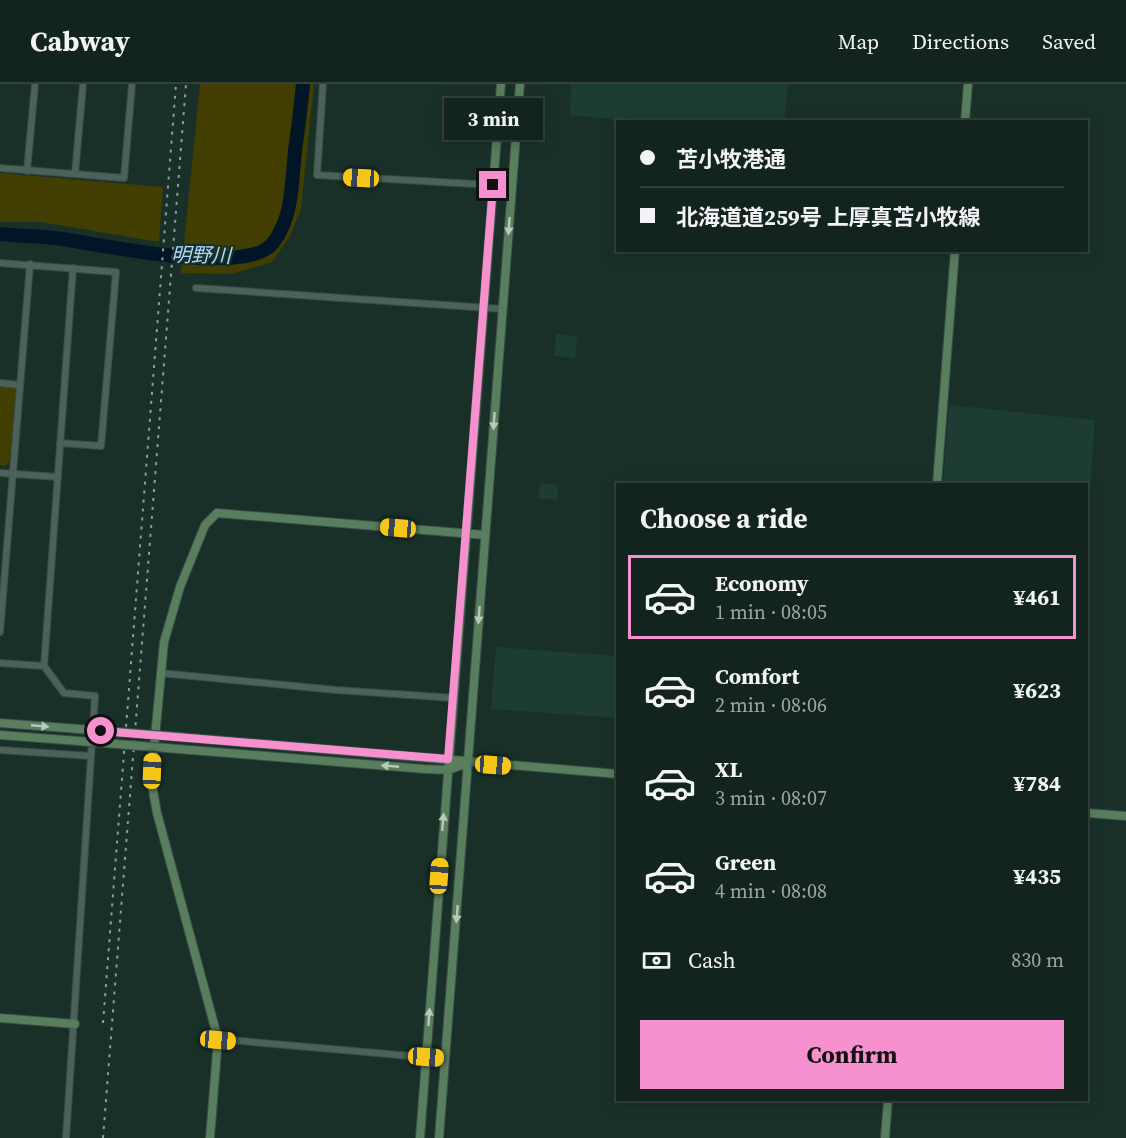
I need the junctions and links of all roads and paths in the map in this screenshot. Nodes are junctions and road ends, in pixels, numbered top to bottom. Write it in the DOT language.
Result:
graph roads {
  1 [pos="34,84"];
  2 [pos="83,84"];
  3 [pos="132,84"];
  4 [pos="323,84"];
  5 [pos="501,84"];
  6 [pos="520,84"];
  7 [pos="968,84"];
  8 [pos="965,120"];
  9 [pos="0,168"];
  10 [pos="27,171"];
  11 [pos="75,174"];
  12 [pos="493,185"];
  13 [pos="512,186"];
  14 [pos="955,252"];
  15 [pos="0,263"];
  16 [pos="30,264"];
  17 [pos="73,268"];
  18 [pos="196,288"];
  19 [pos="484,308"];
  20 [pos="502,309"];
  21 [pos="0,383"];
  22 [pos="20,385"];
  23 [pos="60,443"];
  24 [pos="0,473"];
  25 [pos="13,474"];
  26 [pos="58,477"];
  27 [pos="937,483"];
  28 [pos="466,534"];
  29 [pos="485,535"];
  30 [pos="0,632"];
  31 [pos="0,663"];
  32 [pos="44,666"];
  33 [pos="160,673"];
  34 [pos="454,698"];
  35 [pos="0,723"];
  36 [pos="0,735"];
  37 [pos="0,750"];
  38 [pos="91,756"];
  39 [pos="448,759"];
  40 [pos="469,763"];
  41 [pos="448,770"];
  42 [pos="616,774"];
  43 [pos="1088,813"];
  44 [pos="1126,816"];
  45 [pos="0,1018"];
  46 [pos="75,1024"];
  47 [pos="218,1040"];
  48 [pos="426,1057"];
  49 [pos="446,1059"];
  50 [pos="888,1101"];
  51 [pos="66,1138"];
  52 [pos="210,1138"];
  53 [pos="420,1138"];
  54 [pos="439,1138"];
  55 [pos="885,1138"];
  1 -- 10 [label="street"];
  2 -- 11 [label="street"];
  3 -- 11 [label="street"];
  4 -- 12 [label="street"];
  5 -- 12 [label="street"];
  6 -- 13 [label="street"];
  7 -- 8 [label="street"];
  9 -- 10 [label="street"];
  10 -- 11 [label="street"];
  12 -- 13 [label="street"];
  12 -- 19 [label="street"];
  13 -- 20 [label="street, one-way"];
  14 -- 27 [label="street"];
  15 -- 16 [label="street"];
  16 -- 17 [label="street"];
  16 -- 22 [label="street"];
  17 -- 23 [label="street"];
  17 -- 23 [label="street"];
  18 -- 19 [label="street"];
  19 -- 20 [label="street"];
  19 -- 28 [label="street"];
  20 -- 29 [label="street, one-way"];
  21 -- 22 [label="street"];
  22 -- 25 [label="street"];
  23 -- 26 [label="street"];
  24 -- 25 [label="street"];
  25 -- 26 [label="street"];
  25 -- 30 [label="street"];
  26 -- 32 [label="street"];
  28 -- 29 [label="street"];
  28 -- 33 [label="street"];
  28 -- 34 [label="street"];
  29 -- 40 [label="street, one-way"];
  31 -- 32 [label="street"];
  32 -- 38 [label="street"];
  33 -- 34 [label="street"];
  33 -- 47 [label="street"];
  34 -- 39 [label="street"];
  35 -- 39 [label="street, one-way, bridge"];
  41 -- 36 [label="street, one-way, bridge"];
  37 -- 38 [label="street"];
  38 -- 46 [label="street"];
  39 -- 40 [label="street"];
  39 -- 41 [label="street"];
  40 -- 41 [label="street"];
  40 -- 42 [label="street"];
  40 -- 49 [label="street, one-way"];
  48 -- 41 [label="street, one-way"];
  43 -- 44 [label="street"];
  45 -- 46 [label="street"];
  46 -- 51 [label="street"];
  47 -- 48 [label="street"];
  47 -- 52 [label="street"];
  48 -- 49 [label="street"];
  48 -- 53 [label="street"];
  49 -- 54 [label="street"];
  50 -- 55 [label="street"];
}
